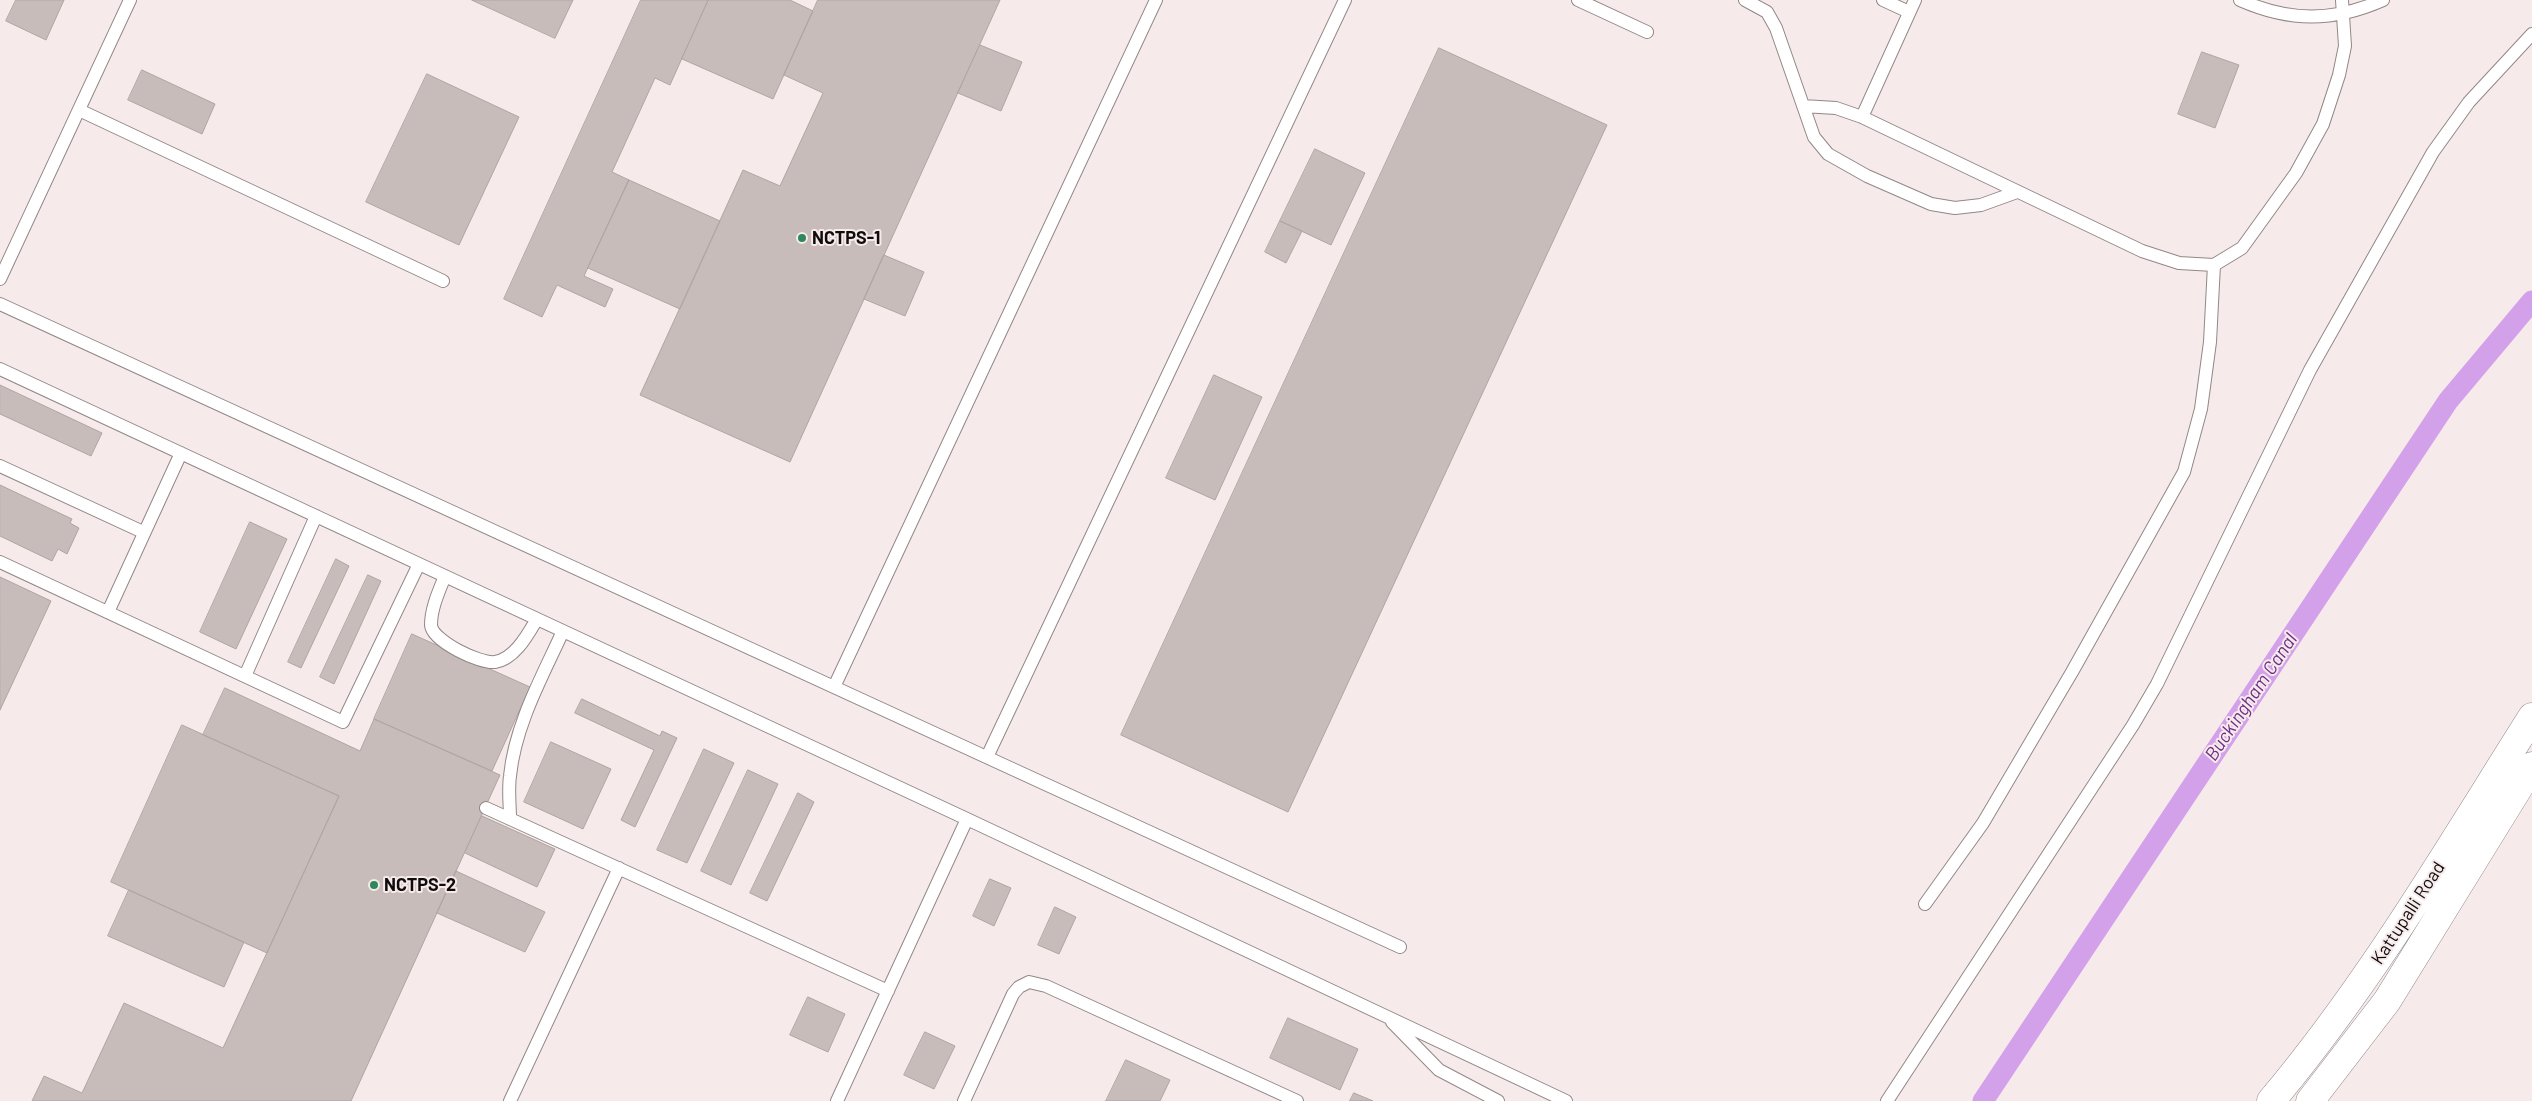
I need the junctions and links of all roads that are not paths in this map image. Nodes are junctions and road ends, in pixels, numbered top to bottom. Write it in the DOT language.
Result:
graph roads {
  1 [pos="130,0"];
  2 [pos="1156,0"];
  3 [pos="1345,0"];
  4 [pos="1578,0"];
  5 [pos="1744,0"];
  6 [pos="1883,0"];
  7 [pos="2240,0"];
  8 [pos="2342,0"];
  9 [pos="2383,0"];
  10 [pos="1912,6"];
  11 [pos="2343,13"];
  12 [pos="1647,32"];
  13 [pos="2532,34"];
  14 [pos="1803,106"];
  15 [pos="79,110"];
  16 [pos="1862,117"];
  17 [pos="2017,192"];
  18 [pos="2214,265"];
  19 [pos="0,279"];
  20 [pos="443,281"];
  21 [pos="0,304"];
  22 [pos="0,369"];
  23 [pos="181,453"];
  24 [pos="0,466"];
  25 [pos="316,516"];
  26 [pos="144,532"];
  27 [pos="0,562"];
  28 [pos="419,564"];
  29 [pos="445,576"];
  30 [pos="108,612"];
  31 [pos="537,619"];
  32 [pos="563,631"];
  33 [pos="245,676"];
  34 [pos="834,687"];
  35 [pos="2532,717"];
  36 [pos="987,757"];
  37 [pos="2532,766"];
  38 [pos="486,808"];
  39 [pos="967,818"];
  40 [pos="510,819"];
  41 [pos="619,868"];
  42 [pos="1925,904"];
  43 [pos="1400,946"];
  44 [pos="888,991"];
  45 [pos="1387,1017"];
  46 [pos="510,1101"];
  47 [pos="837,1101"];
  48 [pos="964,1101"];
  49 [pos="1297,1101"];
  50 [pos="1498,1101"];
  51 [pos="1566,1101"];
  52 [pos="1887,1101"];
  53 [pos="2271,1101"];
  54 [pos="2310,1101"];
  1 -- 15 [label="lane"];
  2 -- 34 [label="lane"];
  3 -- 36 [label="lane"];
  4 -- 12 [label="lane"];
  5 -- 14 [label="lane"];
  6 -- 10 [label="lane"];
  7 -- 11 [label="lane"];
  8 -- 11 [label="lane"];
  9 -- 11 [label="lane"];
  10 -- 16 [label="lane"];
  11 -- 18 [label="lane"];
  13 -- 52 [label="lane"];
  14 -- 16 [label="lane"];
  14 -- 17 [label="lane"];
  15 -- 19 [label="lane"];
  15 -- 20 [label="lane"];
  16 -- 17 [label="lane"];
  17 -- 18 [label="lane"];
  18 -- 42 [label="lane"];
  21 -- 34 [label="lane"];
  22 -- 23 [label="lane"];
  23 -- 25 [label="lane"];
  23 -- 26 [label="lane"];
  24 -- 26 [label="lane"];
  25 -- 28 [label="lane"];
  25 -- 33 [label="lane"];
  26 -- 30 [label="lane"];
  27 -- 30 [label="lane"];
  28 -- 29 [label="lane"];
  28 -- 33 [label="lane"];
  29 -- 31 [label="lane"];
  29 -- 31 [label="lane"];
  30 -- 33 [label="lane"];
  31 -- 32 [label="lane"];
  32 -- 39 [label="lane"];
  32 -- 40 [label="lane"];
  34 -- 36 [label="lane"];
  35 -- 53 [label="main road, Kattupalli Road"];
  36 -- 43 [label="lane"];
  37 -- 54 [label="main road, Kattupalli Road"];
  38 -- 40 [label="lane"];
  39 -- 44 [label="lane"];
  39 -- 45 [label="lane"];
  40 -- 41 [label="lane"];
  41 -- 44 [label="lane"];
  41 -- 46 [label="lane"];
  44 -- 47 [label="lane"];
  45 -- 50 [label="lane"];
  45 -- 51 [label="lane"];
  48 -- 49 [label="lane"];
}
